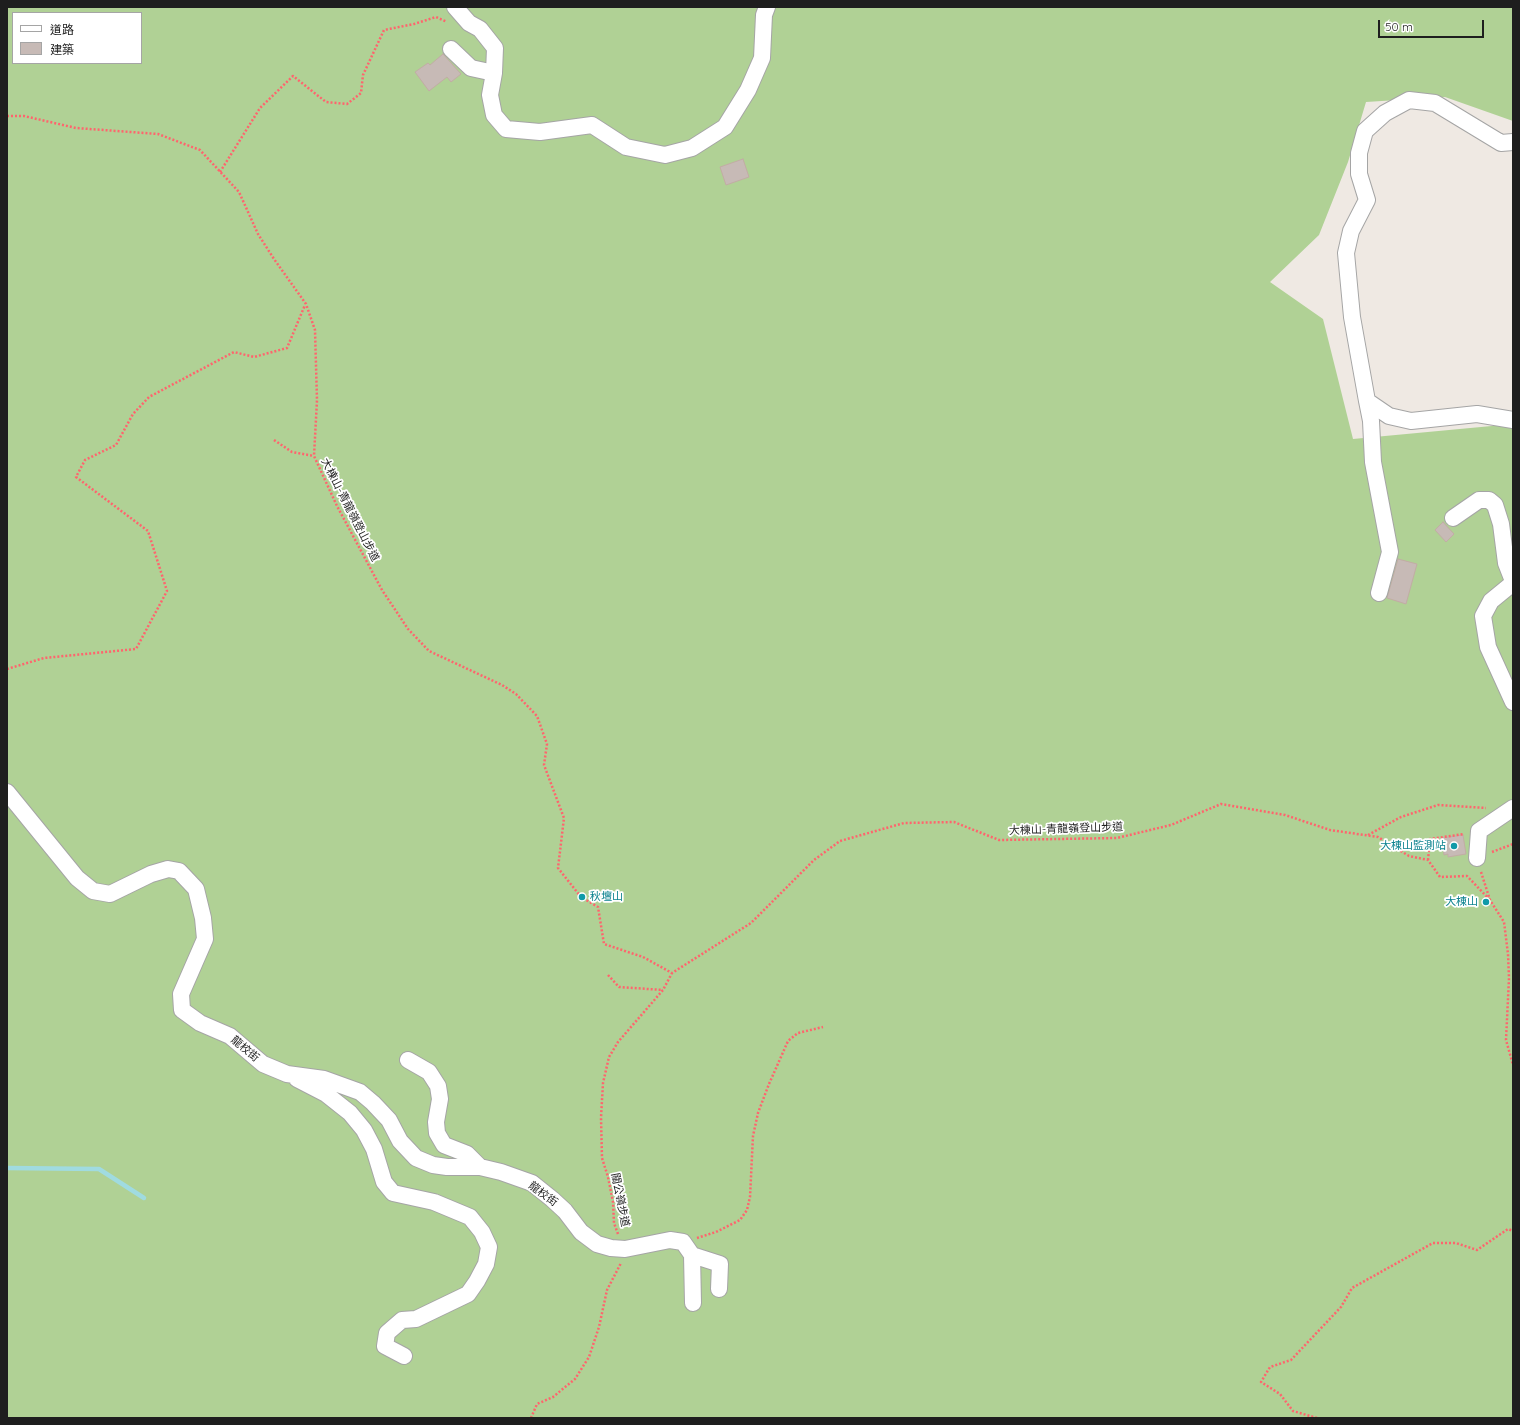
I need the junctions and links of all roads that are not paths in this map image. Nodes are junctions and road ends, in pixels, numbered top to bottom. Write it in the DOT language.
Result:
graph roads {
  1 [pos="455,7"];
  2 [pos="767,7"];
  3 [pos="451,49"];
  4 [pos="494,73"];
  5 [pos="1513,142"];
  6 [pos="1367,401"];
  7 [pos="1513,420"];
  8 [pos="1453,518"];
  9 [pos="1513,582"];
  10 [pos="1379,593"];
  11 [pos="1513,702"];
  12 [pos="7,792"];
  13 [pos="1510,811"];
  14 [pos="1477,858"];
  15 [pos="408,1060"];
  16 [pos="287,1074"];
  17 [pos="480,1167"];
  18 [pos="688,1249"];
  19 [pos="720,1289"];
  20 [pos="693,1303"];
  21 [pos="404,1356"];
  1 -- 4 [label="street"];
  2 -- 4 [label="street"];
  3 -- 4 [label="street"];
  5 -- 6 [label="street"];
  6 -- 7 [label="street"];
  6 -- 10 [label="street"];
  8 -- 9 [label="street"];
  9 -- 11 [label="street"];
  12 -- 16 [label="street, 龍校街"];
  13 -- 14 [label="street"];
  15 -- 17 [label="street"];
  16 -- 17 [label="street, 龍校街"];
  16 -- 21 [label="street"];
  17 -- 18 [label="street, 龍校街"];
  18 -- 19 [label="street, 龍校街"];
  18 -- 20 [label="street"];
}
